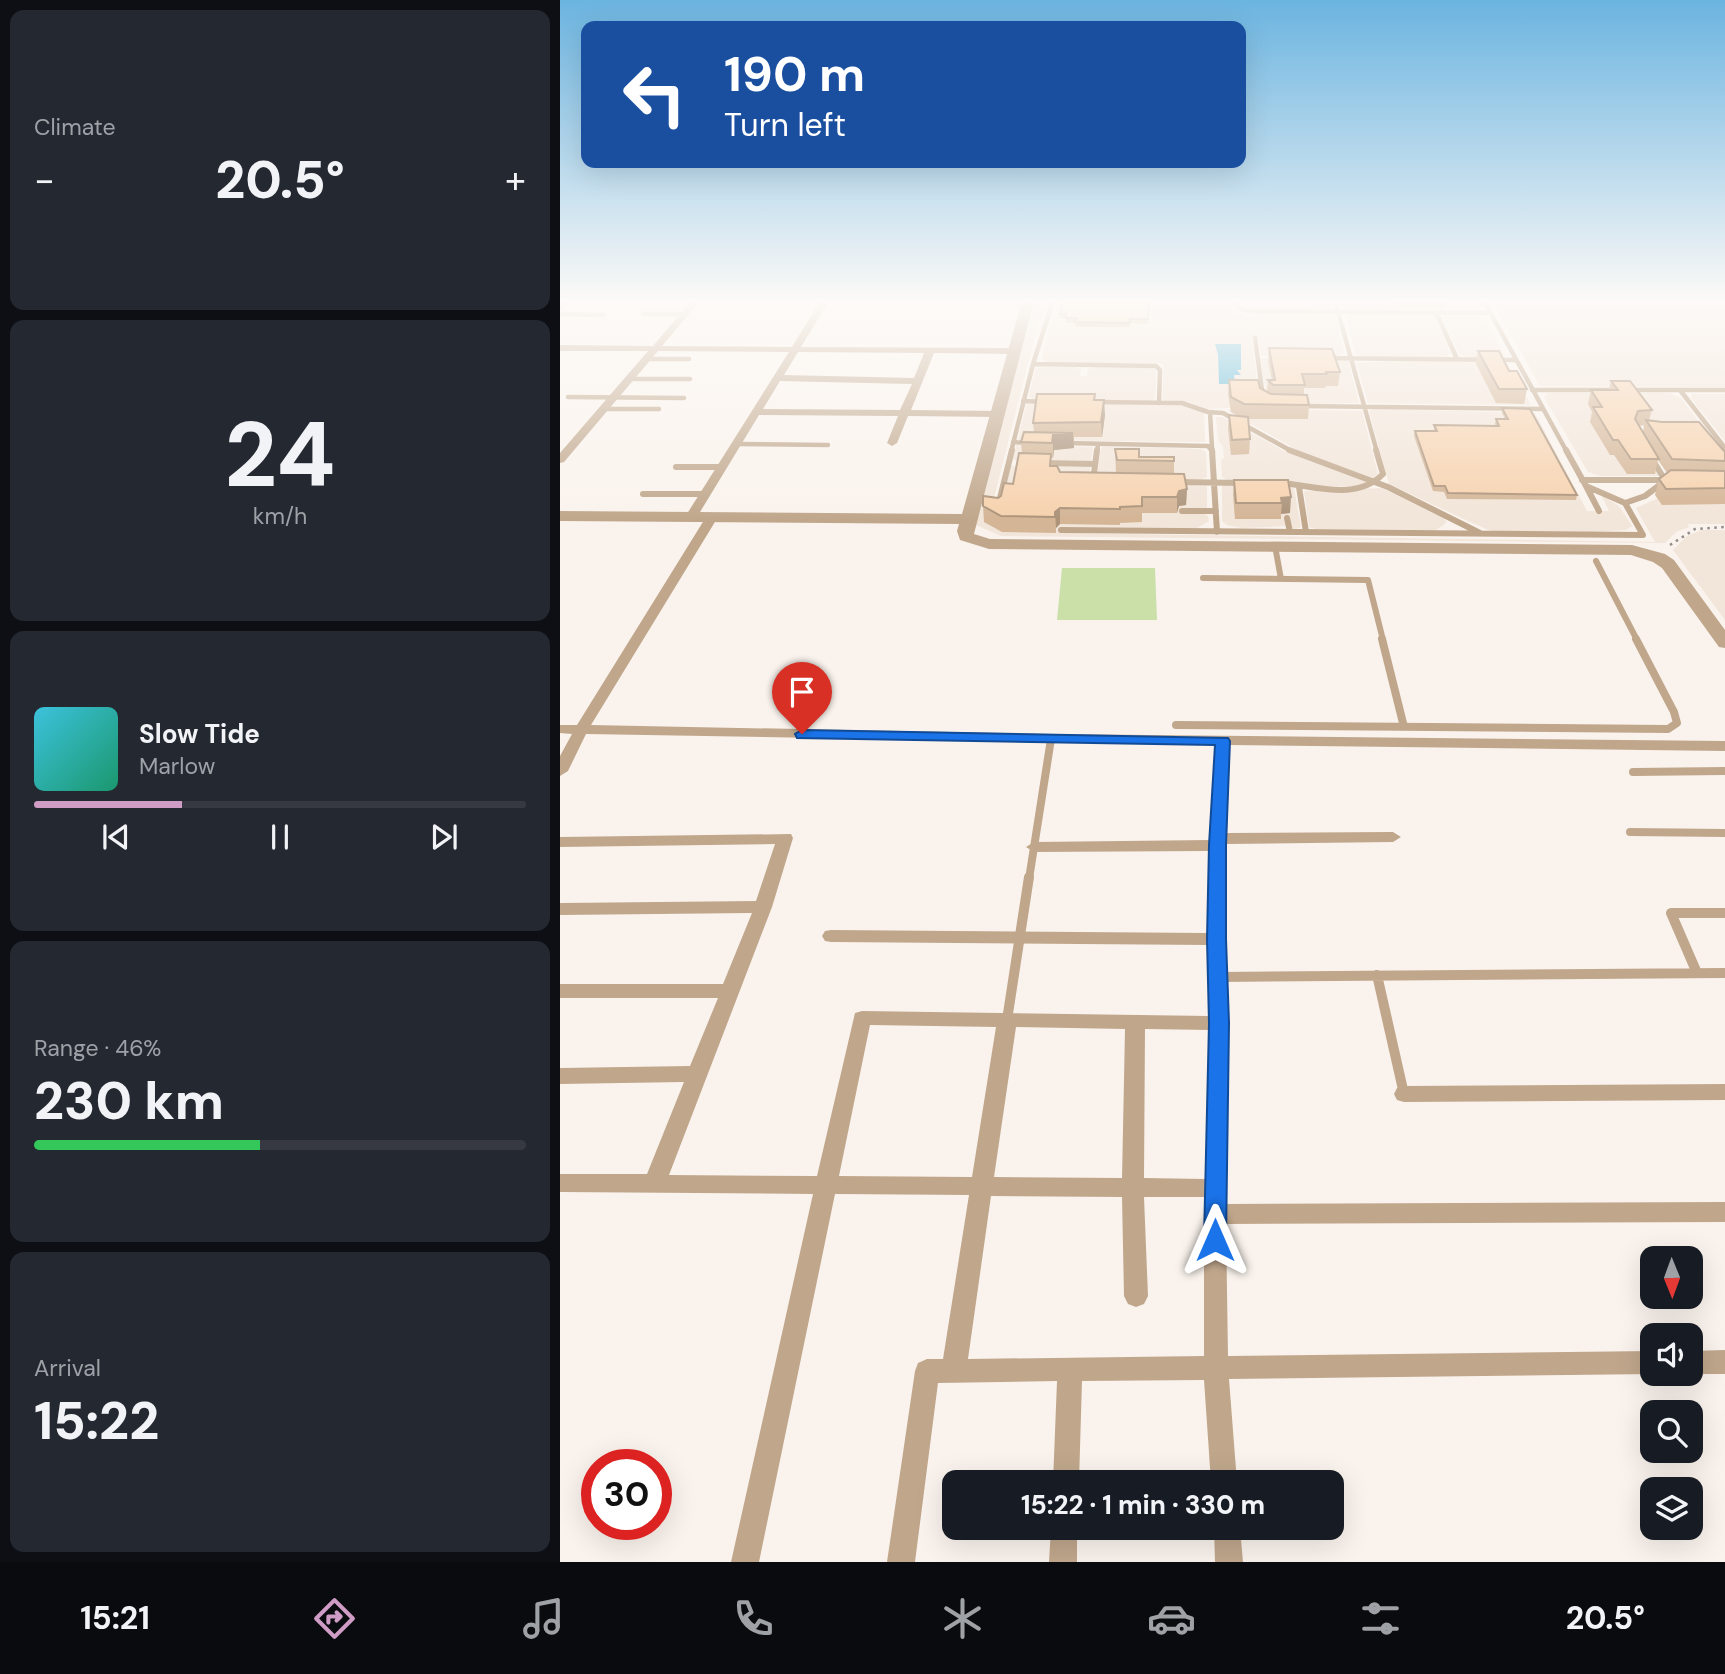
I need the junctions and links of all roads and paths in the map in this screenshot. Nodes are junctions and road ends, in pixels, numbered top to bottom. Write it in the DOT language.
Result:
graph roads {
  1 [pos="634,374"];
  2 [pos="780,374"];
  3 [pos="921,374"];
  4 [pos="1009,374"];
  5 [pos="1030,374"];
  6 [pos="1159,374"];
  7 [pos="1260,374"];
  8 [pos="1356,374"];
  9 [pos="1523,374"];
  10 [pos="778,378"];
  11 [pos="630,379"];
  12 [pos="691,379"];
  13 [pos="918,380"];
  14 [pos="1532,390"];
  15 [pos="1680,390"];
  16 [pos="1725,390"];
  17 [pos="568,397"];
  18 [pos="614,398"];
  19 [pos="684,398"];
  20 [pos="1023,401"];
  21 [pos="1050,402"];
  22 [pos="1091,402"];
  23 [pos="1265,402"];
  24 [pos="1159,403"];
  25 [pos="1298,406"];
  26 [pos="1364,407"];
  27 [pos="604,409"];
  28 [pos="659,409"];
  29 [pos="1542,409"];
  30 [pos="756,412"];
  31 [pos="1210,412"];
  32 [pos="904,414"];
  33 [pos="998,414"];
  34 [pos="1698,429"];
  35 [pos="1711,429"];
  36 [pos="1013,442"];
  37 [pos="892,443"];
  38 [pos="1037,443"];
  39 [pos="1062,443"];
  40 [pos="1098,443"];
  41 [pos="736,444"];
  42 [pos="828,445"];
  43 [pos="1212,448"];
  44 [pos="1725,448"];
  45 [pos="1650,457"];
  46 [pos="560,460"];
  47 [pos="1008,463"];
  48 [pos="1020,463"];
  49 [pos="1033,463"];
  50 [pos="1095,464"];
  51 [pos="676,467"];
  52 [pos="722,467"];
  53 [pos="1665,480"];
  54 [pos="1677,480"];
  55 [pos="1083,481"];
  56 [pos="1093,481"];
  57 [pos="1107,481"];
  58 [pos="1161,482"];
  59 [pos="1216,482"];
  60 [pos="1376,482"];
  61 [pos="1252,483"];
  62 [pos="1277,483"];
  63 [pos="1584,483"];
  64 [pos="1299,488"];
  65 [pos="643,494"];
  66 [pos="704,494"];
  67 [pos="1625,503"];
  68 [pos="997,509"];
  69 [pos="1182,511"];
  70 [pos="1216,511"];
  71 [pos="1599,511"];
  72 [pos="560,516"];
  73 [pos="691,517"];
  74 [pos="712,517"];
  75 [pos="1287,518"];
  76 [pos="969,519"];
  77 [pos="1725,527"];
  78 [pos="1061,530"];
  79 [pos="1217,532"];
  80 [pos="1290,532"];
  81 [pos="1306,532"];
  82 [pos="1483,534"];
  83 [pos="1275,546"];
  84 [pos="1666,549"];
  85 [pos="1596,561"];
  86 [pos="1203,578"];
  87 [pos="1281,579"];
  88 [pos="1725,643"];
  89 [pos="1176,725"];
  90 [pos="1404,727"];
  91 [pos="560,729"];
  92 [pos="581,730"];
  93 [pos="1051,739"];
  94 [pos="1223,741"];
  95 [pos="1725,746"];
  96 [pos="560,771"];
  97 [pos="1725,771"];
  98 [pos="1633,772"];
  99 [pos="1630,832"];
  100 [pos="1725,833"];
  101 [pos="1393,837"];
  102 [pos="560,842"];
  103 [pos="1218,842"];
  104 [pos="1034,847"];
  105 [pos="763,907"];
  106 [pos="560,909"];
  107 [pos="1725,913"];
  108 [pos="831,936"];
  109 [pos="1020,938"];
  110 [pos="1216,939"];
  111 [pos="1697,973"];
  112 [pos="1725,973"];
  113 [pos="1377,975"];
  114 [pos="1219,976"];
  115 [pos="730,990"];
  116 [pos="560,991"];
  117 [pos="1007,1020"];
  118 [pos="1135,1021"];
  119 [pos="1219,1023"];
  120 [pos="699,1074"];
  121 [pos="560,1076"];
  122 [pos="1725,1092"];
  123 [pos="1404,1094"];
  124 [pos="560,1184"];
  125 [pos="654,1184"];
  126 [pos="827,1185"];
  127 [pos="981,1186"];
  128 [pos="1133,1188"];
  129 [pos="1216,1188"];
  130 [pos="1725,1212"];
  131 [pos="1215,1214"];
  132 [pos="1136,1296"];
  133 [pos="1725,1362"];
  134 [pos="1640,1363"];
  135 [pos="1703,1363"];
  136 [pos="1070,1368"];
  137 [pos="1216,1369"];
  138 [pos="954,1370"];
  139 [pos="1066,1470"];
  140 [pos="1223,1470"];
  141 [pos="1064,1540"];
  142 [pos="1228,1540"];
  143 [pos="745,1562"];
  144 [pos="901,1562"];
  145 [pos="1063,1562"];
  146 [pos="1230,1562"];
  1 -- 11 [label="street"];
  2 -- 10 [label="street"];
  3 -- 13 [label="street"];
  4 -- 33 [label="street"];
  5 -- 20 [label="lane"];
  6 -- 24 [label="lane"];
  7 -- 23 [label="lane"];
  8 -- 26 [label="lane"];
  9 -- 14 [label="lane"];
  10 -- 13 [label="street"];
  10 -- 30 [label="street"];
  11 -- 12 [label="lane"];
  11 -- 18 [label="street"];
  13 -- 32 [label="street"];
  14 -- 15 [label="lane"];
  14 -- 29 [label="lane"];
  15 -- 16 [label="lane"];
  15 -- 35 [label="lane"];
  17 -- 18 [label="lane"];
  18 -- 19 [label="lane"];
  18 -- 27 [label="street"];
  20 -- 21 [label="lane"];
  20 -- 36 [label="lane"];
  22 -- 24 [label="lane"];
  24 -- 31 [label="lane"];
  25 -- 26 [label="lane"];
  26 -- 29 [label="lane"];
  26 -- 60 [label="lane"];
  27 -- 28 [label="lane"];
  27 -- 46 [label="street"];
  29 -- 63 [label="lane"];
  30 -- 32 [label="street"];
  30 -- 41 [label="street"];
  31 -- 43 [label="lane"];
  31 -- 60 [label="lane"];
  32 -- 33 [label="street"];
  32 -- 37 [label="street"];
  33 -- 76 [label="street"];
  34 -- 35 [label="lane"];
  35 -- 44 [label="lane"];
  36 -- 38 [label="lane"];
  36 -- 47 [label="lane"];
  39 -- 40 [label="lane"];
  40 -- 43 [label="lane"];
  40 -- 50 [label="lane"];
  41 -- 42 [label="lane"];
  41 -- 52 [label="street"];
  43 -- 59 [label="lane"];
  45 -- 53 [label="lane"];
  47 -- 48 [label="lane"];
  47 -- 68 [label="lane"];
  49 -- 50 [label="lane"];
  50 -- 56 [label="lane"];
  51 -- 52 [label="lane"];
  52 -- 66 [label="street"];
  53 -- 54 [label="lane"];
  53 -- 63 [label="lane"];
  53 -- 67 [label="lane"];
  55 -- 56 [label="lane"];
  56 -- 57 [label="lane"];
  58 -- 59 [label="lane"];
  59 -- 61 [label="lane"];
  59 -- 70 [label="lane"];
  60 -- 64 [label="lane"];
  60 -- 82 [label="lane"];
  62 -- 64 [label="lane"];
  63 -- 67 [label="lane"];
  63 -- 71 [label="lane"];
  64 -- 81 [label="lane"];
  65 -- 66 [label="lane"];
  66 -- 73 [label="street"];
  67 -- 82 [label="lane"];
  69 -- 70 [label="lane"];
  70 -- 79 [label="lane"];
  72 -- 73 [label="street"];
  73 -- 74 [label="street"];
  74 -- 76 [label="street"];
  74 -- 92 [label="street"];
  75 -- 80 [label="lane"];
  76 -- 83 [label="street"];
  77 -- 84 [label="path"];
  78 -- 79 [label="lane"];
  79 -- 80 [label="lane"];
  80 -- 81 [label="lane"];
  81 -- 82 [label="lane"];
  83 -- 87 [label="lane"];
  83 -- 88 [label="street"];
  85 -- 90 [label="lane"];
  86 -- 87 [label="lane"];
  87 -- 90 [label="lane"];
  89 -- 90 [label="lane"];
  91 -- 92 [label="street"];
  92 -- 93 [label="street"];
  92 -- 96 [label="street"];
  93 -- 94 [label="street"];
  93 -- 104 [label="lane"];
  94 -- 95 [label="street"];
  94 -- 103 [label="street"];
  97 -- 98 [label="lane"];
  99 -- 100 [label="lane"];
  101 -- 103 [label="street"];
  102 -- 105 [label="street"];
  103 -- 104 [label="street"];
  103 -- 110 [label="street"];
  104 -- 109 [label="lane"];
  105 -- 106 [label="street"];
  105 -- 115 [label="street"];
  107 -- 111 [label="lane"];
  108 -- 109 [label="street"];
  109 -- 110 [label="street"];
  109 -- 117 [label="lane"];
  110 -- 114 [label="street"];
  111 -- 112 [label="lane"];
  111 -- 113 [label="lane"];
  113 -- 114 [label="lane"];
  113 -- 123 [label="lane"];
  114 -- 119 [label="street"];
  115 -- 116 [label="street"];
  115 -- 120 [label="street"];
  117 -- 118 [label="street"];
  117 -- 126 [label="street"];
  117 -- 127 [label="street"];
  118 -- 119 [label="street"];
  118 -- 128 [label="street"];
  119 -- 129 [label="street"];
  120 -- 121 [label="street"];
  120 -- 125 [label="street"];
  122 -- 123 [label="street"];
  124 -- 125 [label="street"];
  125 -- 126 [label="street"];
  126 -- 127 [label="street"];
  126 -- 143 [label="street"];
  127 -- 128 [label="street"];
  127 -- 138 [label="street"];
  128 -- 129 [label="street"];
  128 -- 132 [label="street"];
  129 -- 131 [label="street"];
  130 -- 131 [label="street"];
  131 -- 137 [label="street"];
  133 -- 135 [label="street"];
  134 -- 137 [label="street"];
  136 -- 137 [label="street"];
  136 -- 138 [label="street"];
  136 -- 139 [label="street"];
  137 -- 140 [label="street"];
  138 -- 144 [label="street"];
  141 -- 145 [label="street"];
  142 -- 146 [label="street"];
}
